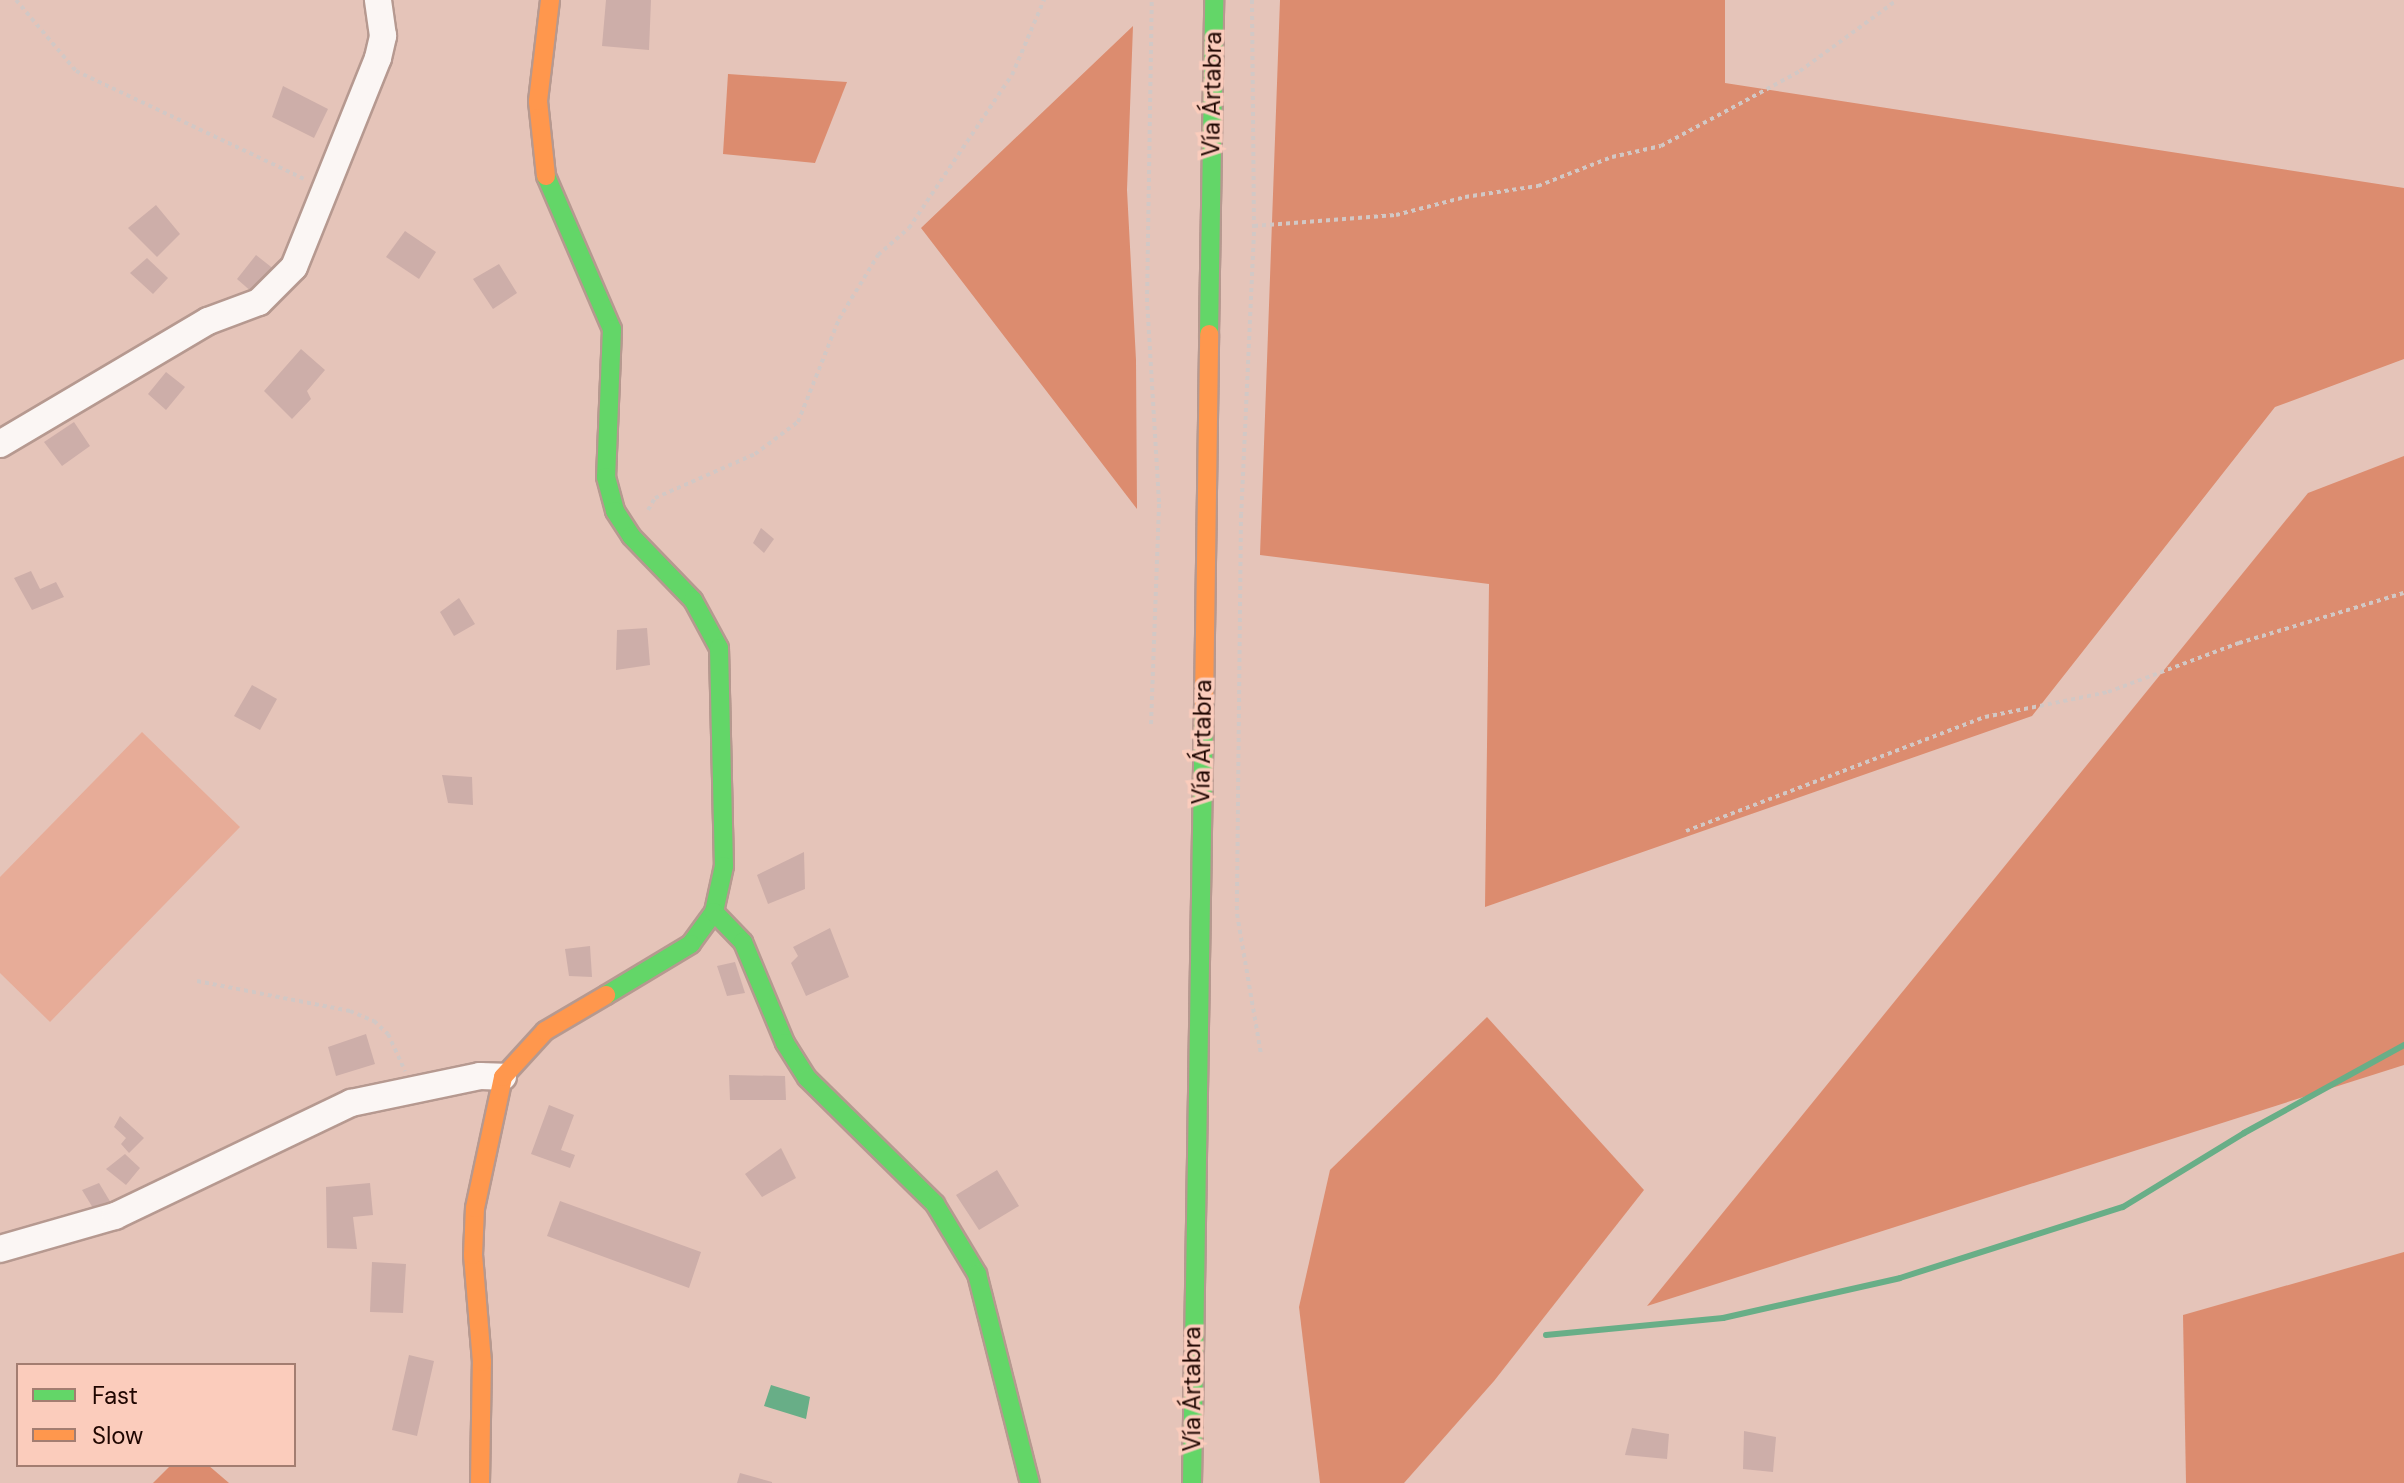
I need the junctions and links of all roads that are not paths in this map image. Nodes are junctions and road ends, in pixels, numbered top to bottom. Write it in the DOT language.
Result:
graph roads {
  1 [pos="378,0"];
  2 [pos="550,0"];
  3 [pos="1214,0"];
  4 [pos="0,444"];
  5 [pos="714,912"];
  6 [pos="503,1077"];
  7 [pos="0,1249"];
  8 [pos="480,1483"];
  9 [pos="1030,1483"];
  10 [pos="1192,1483"];
  1 -- 4 [label="street"];
  2 -- 5 [label="main road"];
  3 -- 10 [label="main road, Vía Ártabra"];
  5 -- 6 [label="main road"];
  5 -- 9 [label="main road"];
  6 -- 7 [label="street"];
  6 -- 8 [label="main road"];
}
